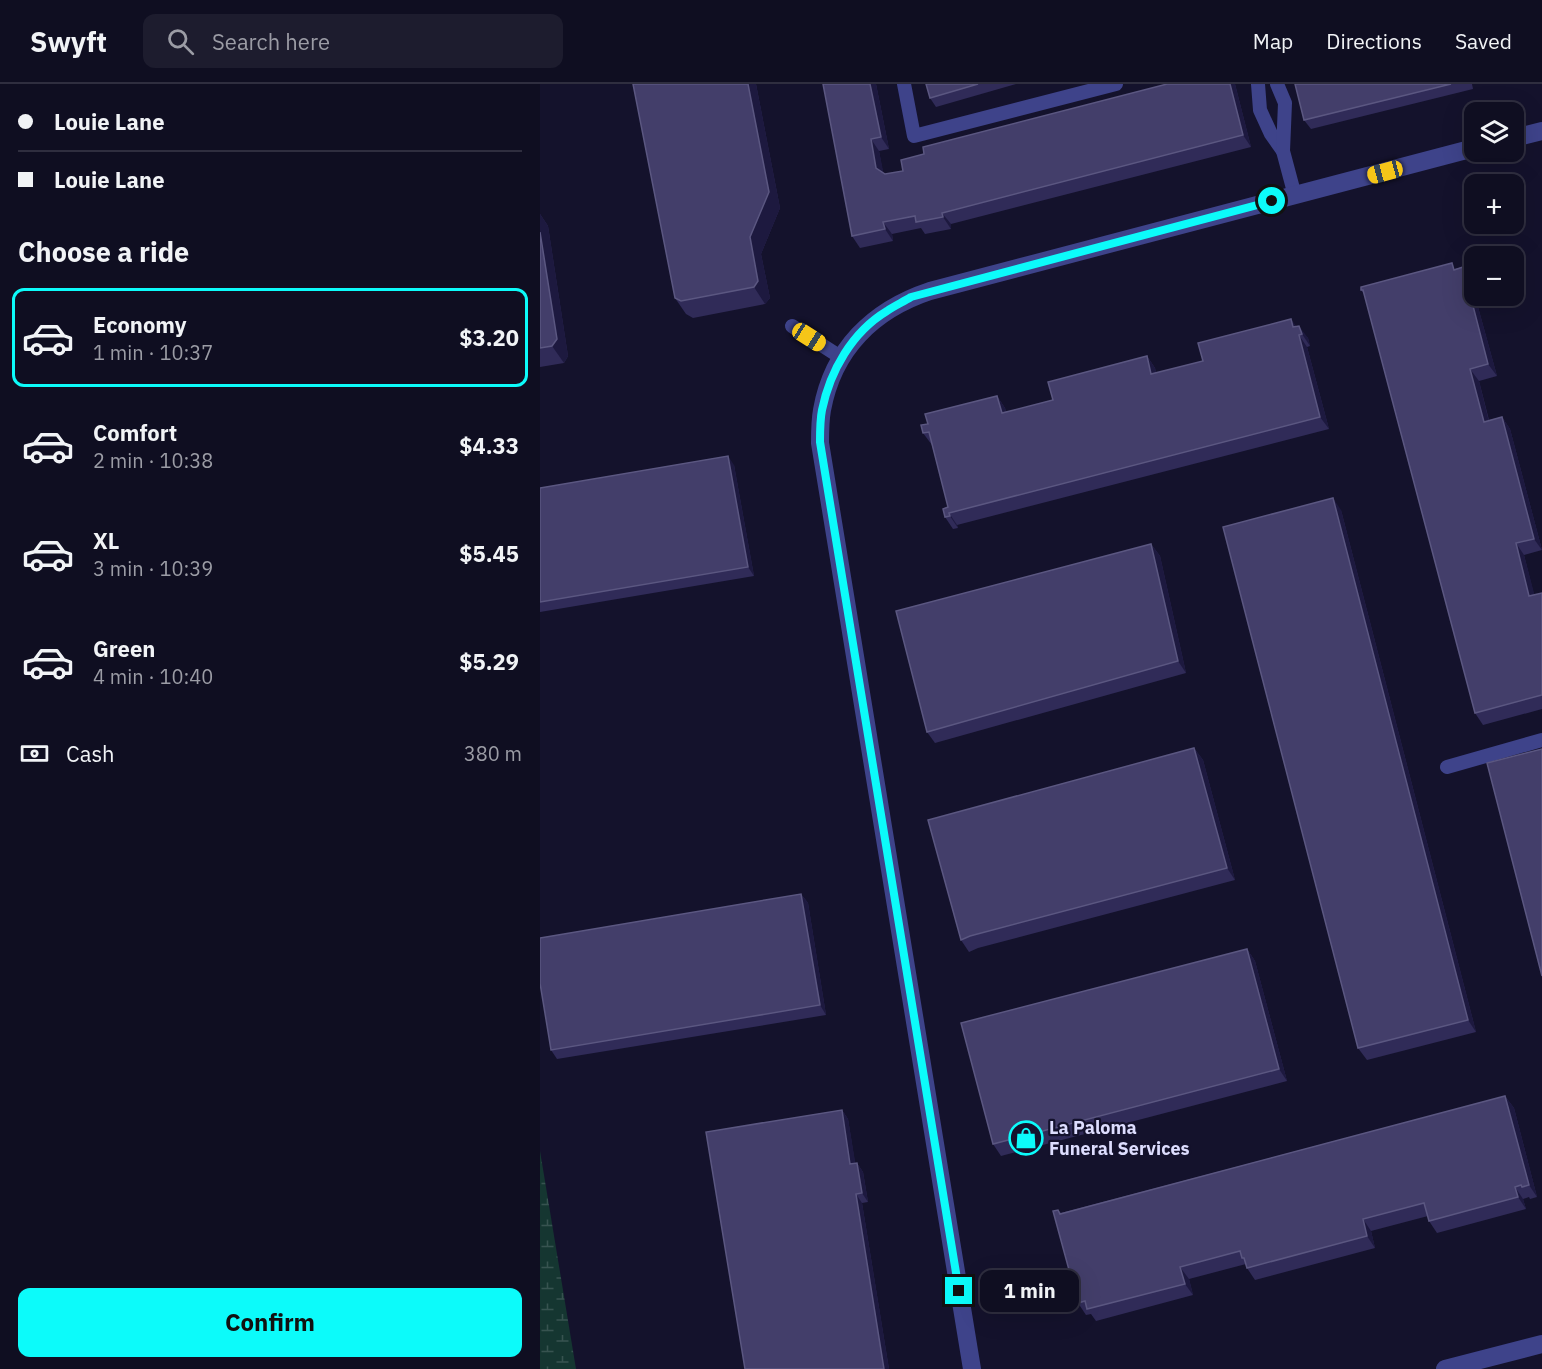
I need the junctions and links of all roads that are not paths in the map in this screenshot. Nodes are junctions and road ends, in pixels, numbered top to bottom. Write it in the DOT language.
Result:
graph roads {
  1 [pos="904,84"];
  2 [pos="1116,84"];
  3 [pos="1257,84"];
  4 [pos="1277,84"];
  5 [pos="1542,131"];
  6 [pos="1524,136"];
  7 [pos="1283,151"];
  8 [pos="1464,151"];
  9 [pos="1295,196"];
  10 [pos="792,326"];
  11 [pos="842,358"];
  12 [pos="1542,740"];
  13 [pos="1447,767"];
  14 [pos="1542,1344"];
  15 [pos="972,1369"];
  16 [pos="1445,1369"];
  1 -- 2 [label="lane"];
  3 -- 7 [label="lane"];
  4 -- 7 [label="lane"];
  5 -- 6 [label="street"];
  7 -- 9 [label="lane"];
  8 -- 9 [label="street"];
  9 -- 11 [label="street"];
  10 -- 11 [label="lane"];
  11 -- 15 [label="street"];
  12 -- 13 [label="lane"];
  14 -- 16 [label="street"];
}
